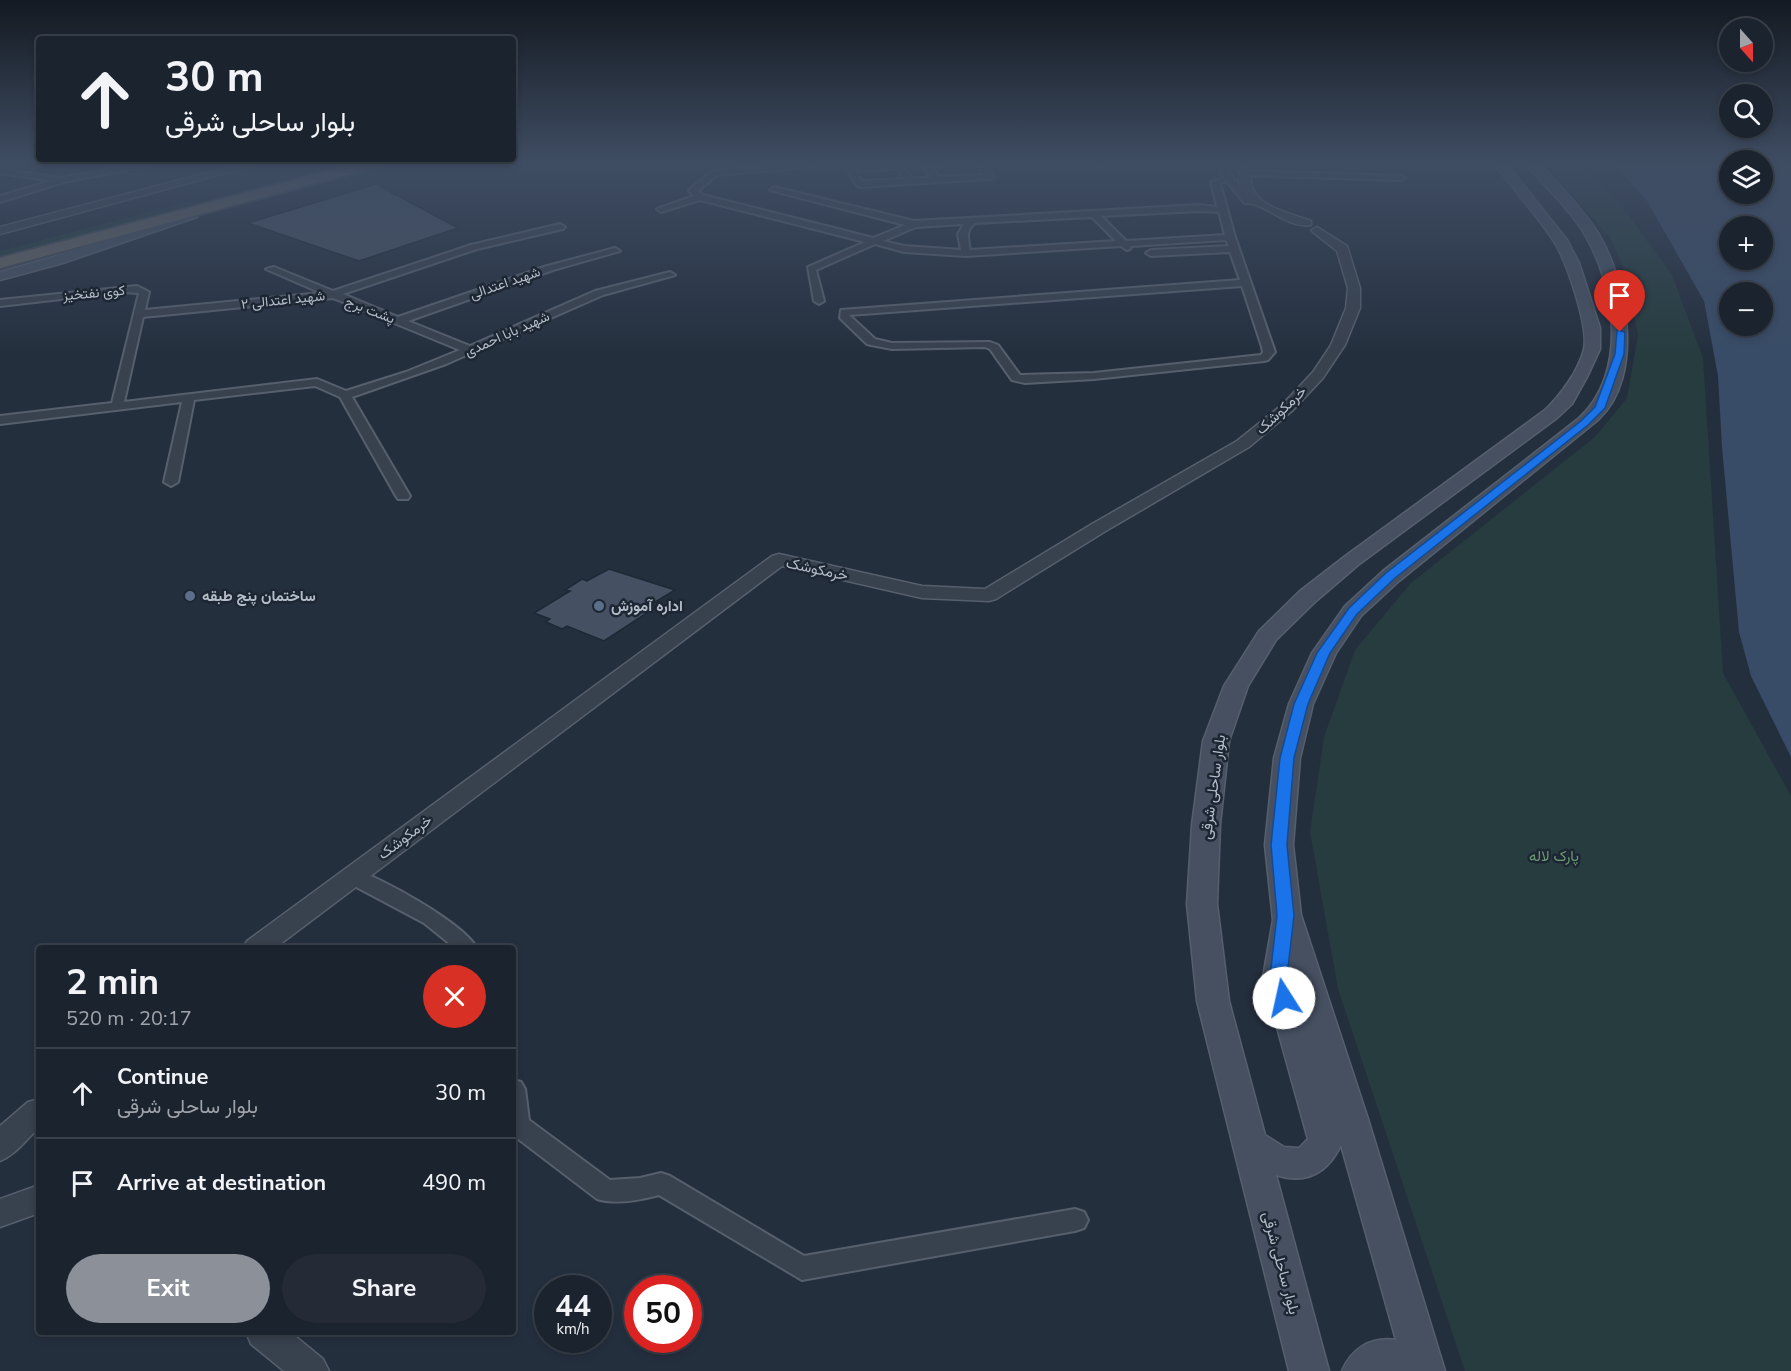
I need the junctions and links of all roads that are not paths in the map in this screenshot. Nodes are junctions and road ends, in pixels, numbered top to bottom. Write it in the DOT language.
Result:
graph roads {
  1 [pos="17,227"];
  2 [pos="75,227"];
  3 [pos="134,227"];
  4 [pos="137,227"];
  5 [pos="155,227"];
  6 [pos="556,227"];
  7 [pos="816,227"];
  8 [pos="907,227"];
  9 [pos="965,227"];
  10 [pos="1106,227"];
  11 [pos="1227,227"];
  12 [pos="1302,227"];
  13 [pos="1551,227"];
  14 [pos="1586,227"];
  15 [pos="125,230"];
  16 [pos="0,231"];
  17 [pos="1230,237"];
  18 [pos="874,242"];
  19 [pos="1122,244"];
  20 [pos="0,248"];
  21 [pos="1234,249"];
  22 [pos="615,251"];
  23 [pos="966,254"];
  24 [pos="0,263"];
  25 [pos="1347,268"];
  26 [pos="271,269"];
  27 [pos="670,275"];
  28 [pos="0,276"];
  29 [pos="1246,283"];
  30 [pos="331,295"];
  31 [pos="819,302"];
  32 [pos="0,303"];
  33 [pos="140,314"];
  34 [pos="397,321"];
  35 [pos="470,350"];
  36 [pos="345,395"];
  37 [pos="189,396"];
  38 [pos="117,405"];
  39 [pos="0,420"];
  40 [pos="171,482"];
  41 [pos="403,496"];
  42 [pos="352,876"];
  43 [pos="1286,915"];
  44 [pos="260,945"];
  45 [pos="465,945"];
  46 [pos="516,1111"];
  47 [pos="36,1113"];
  48 [pos="1249,1142"];
  49 [pos="0,1148"];
  50 [pos="36,1200"];
  51 [pos="0,1213"];
  52 [pos="1075,1220"];
  53 [pos="267,1335"];
  54 [pos="311,1371"];
  55 [pos="1309,1371"];
  56 [pos="1362,1371"];
  57 [pos="1417,1371"];
  58 [pos="1425,1371"];
  1 -- 16 [label="street"];
  2 -- 20 [label="highway"];
  3 -- 15 [label="highway"];
  4 -- 15 [label="highway"];
  5 -- 28 [label="main road"];
  6 -- 30 [label="street, شهید اعتدالی ۲"];
  7 -- 18 [label="street"];
  8 -- 18 [label="street"];
  9 -- 23 [label="street"];
  10 -- 19 [label="street"];
  11 -- 17 [label="street"];
  12 -- 25 [label="street"];
  12 -- 25 [label="street, خرمکوشک"];
  13 -- 48 [label="main road, بلوار ساحلی شرقی"];
  14 -- 43 [label="main road"];
  15 -- 24 [label="highway"];
  17 -- 19 [label="street"];
  17 -- 21 [label="street"];
  18 -- 23 [label="street"];
  18 -- 31 [label="street"];
  19 -- 21 [label="street"];
  19 -- 23 [label="street"];
  21 -- 29 [label="street"];
  22 -- 34 [label="street, شهید اعتدالی"];
  25 -- 42 [label="street, خرمکوشک"];
  26 -- 30 [label="street, پشت برج"];
  27 -- 35 [label="street, شهید بابا احمدی"];
  29 -- 29 [label="street"];
  30 -- 33 [label="street, شهید اعتدالی ۲"];
  30 -- 34 [label="street, پشت برج"];
  32 -- 33 [label="street, کوی نفتخیز"];
  33 -- 38 [label="street, کوی نفتخیز"];
  34 -- 35 [label="street, پشت برج"];
  35 -- 36 [label="street, شهید بابا احمدی"];
  36 -- 37 [label="street"];
  36 -- 41 [label="street"];
  37 -- 38 [label="street"];
  37 -- 40 [label="street"];
  38 -- 39 [label="street"];
  42 -- 44 [label="street, خرمکوشک"];
  42 -- 45 [label="street"];
  43 -- 48 [label="main road"];
  43 -- 58 [label="main road"];
  46 -- 52 [label="street"];
  47 -- 49 [label="street"];
  48 -- 55 [label="main road, بلوار ساحلی شرقی"];
  50 -- 51 [label="street"];
  53 -- 54 [label="street"];
  56 -- 57 [label="main road"];
}
